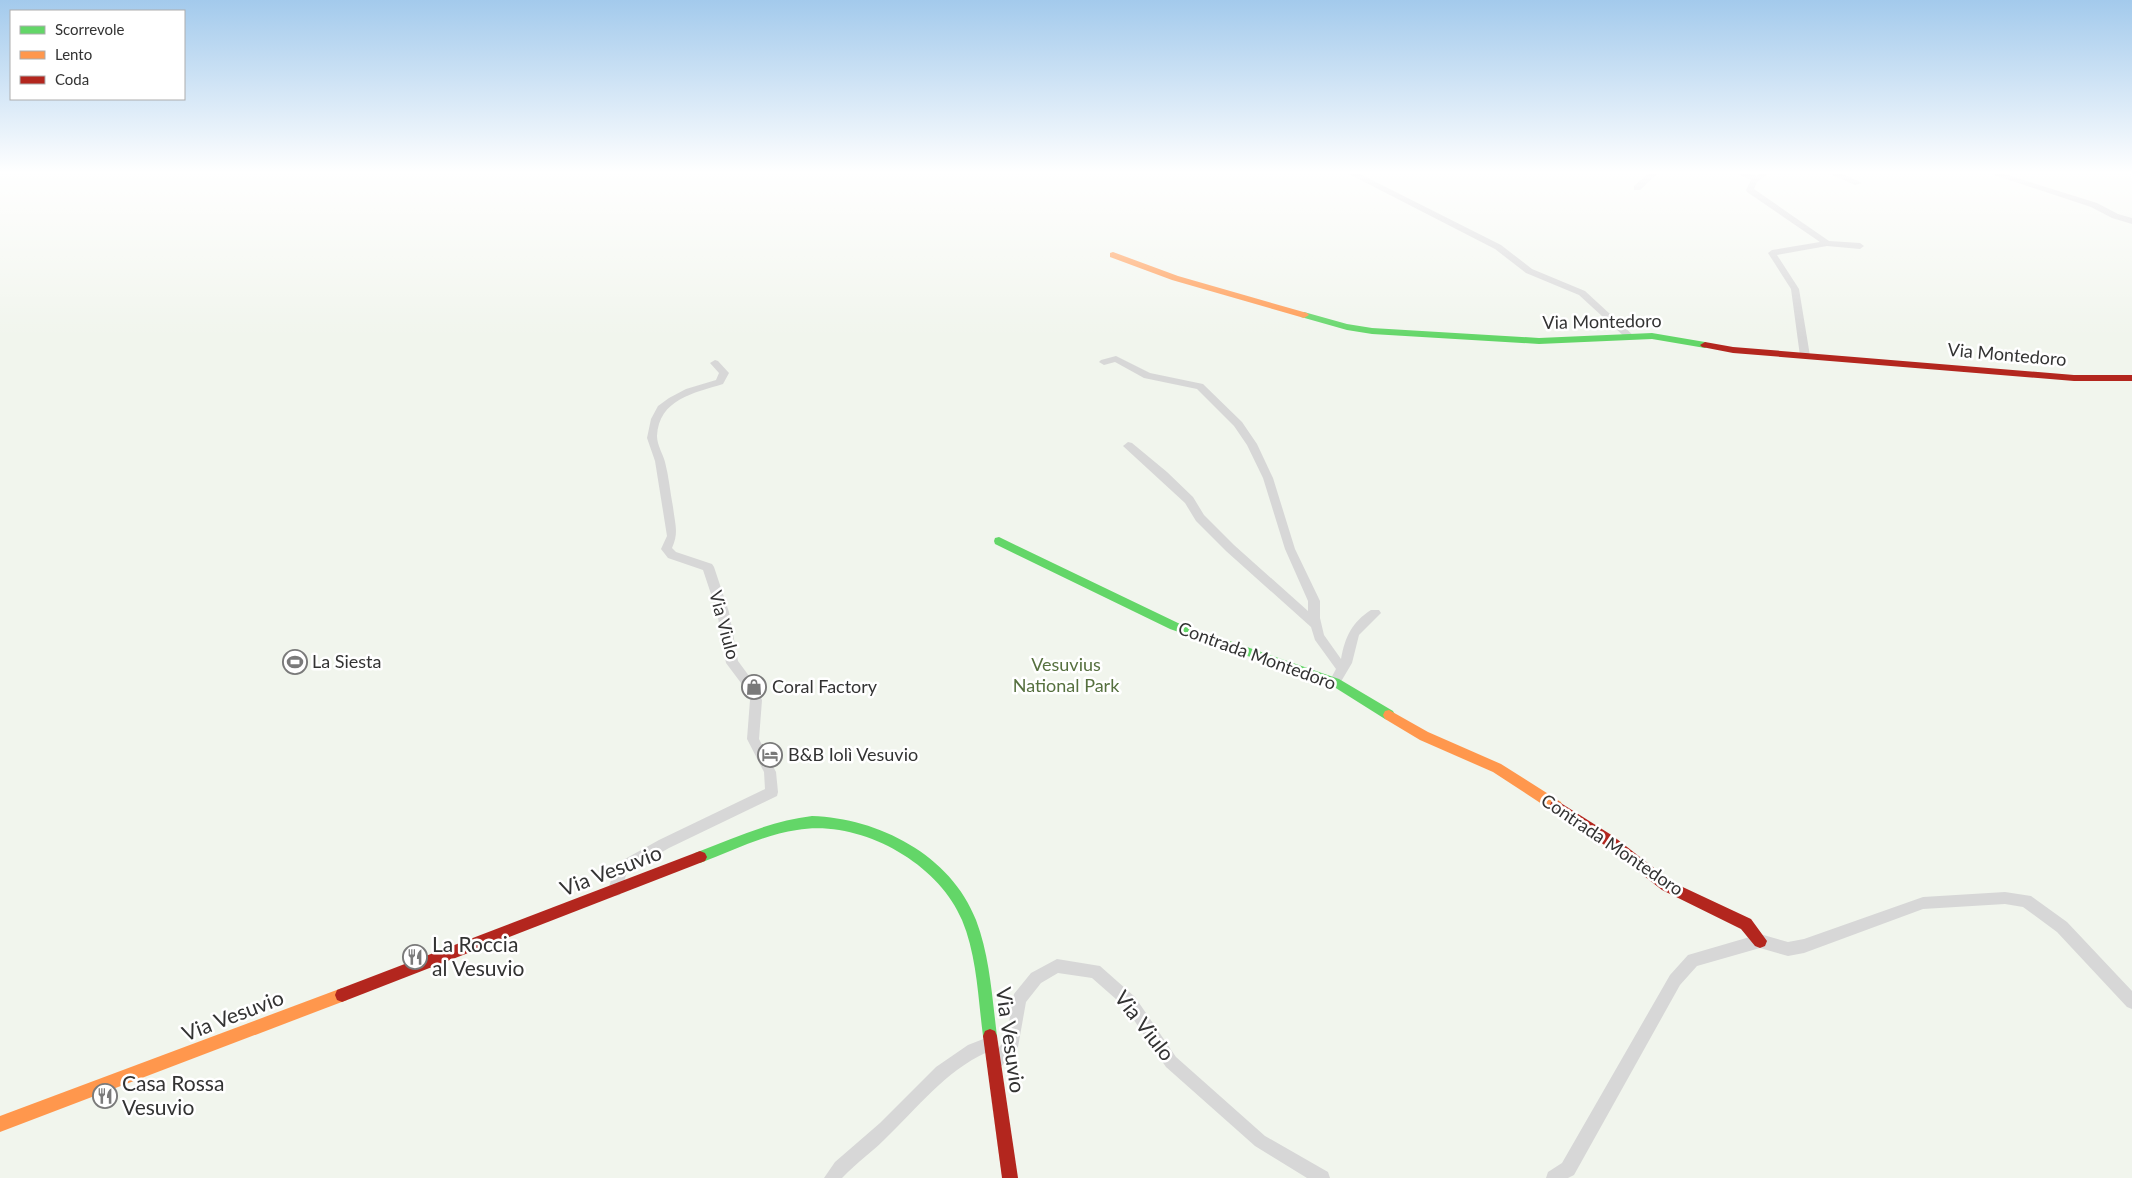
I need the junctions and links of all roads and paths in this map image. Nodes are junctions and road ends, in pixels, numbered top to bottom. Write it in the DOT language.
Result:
graph roads {
  1 [pos="1460,228"];
  2 [pos="1804,228"];
  3 [pos="1827,244"];
  4 [pos="1860,246"];
  5 [pos="1113,255"];
  6 [pos="1630,337"];
  7 [pos="1806,356"];
  8 [pos="1104,362"];
  9 [pos="715,363"];
  10 [pos="2132,378"];
  11 [pos="1128,446"];
  12 [pos="999,541"];
  13 [pos="1375,613"];
  14 [pos="1315,624"];
  15 [pos="1342,669"];
  16 [pos="1335,682"];
  17 [pos="615,890"];
  18 [pos="1760,940"];
  19 [pos="2132,1002"];
  20 [pos="992,1043"];
  21 [pos="994,1064"];
  22 [pos="0,1124"];
  23 [pos="832,1178"];
  24 [pos="1010,1178"];
  25 [pos="1322,1178"];
  26 [pos="1554,1178"];
  1 -- 6 [label="street"];
  2 -- 3 [label="street"];
  3 -- 4 [label="street"];
  3 -- 7 [label="street"];
  5 -- 6 [label="street, Via Montedoro"];
  6 -- 7 [label="street, Via Montedoro"];
  7 -- 10 [label="street, Via Montedoro"];
  8 -- 14 [label="street"];
  9 -- 17 [label="street, Via Viulo"];
  11 -- 14 [label="street"];
  12 -- 16 [label="street, Contrada Montedoro"];
  13 -- 15 [label="street"];
  14 -- 15 [label="street"];
  15 -- 16 [label="street"];
  16 -- 18 [label="street, Contrada Montedoro"];
  17 -- 20 [label="street, Via Vesuvio"];
  17 -- 22 [label="street, Via Vesuvio"];
  18 -- 19 [label="street, Contrada Montedoro"];
  18 -- 26 [label="street"];
  20 -- 21 [label="street, Via Vesuvio"];
  20 -- 23 [label="street"];
  21 -- 24 [label="street, Via Vesuvio"];
  21 -- 25 [label="street, Via Viulo"];
}
